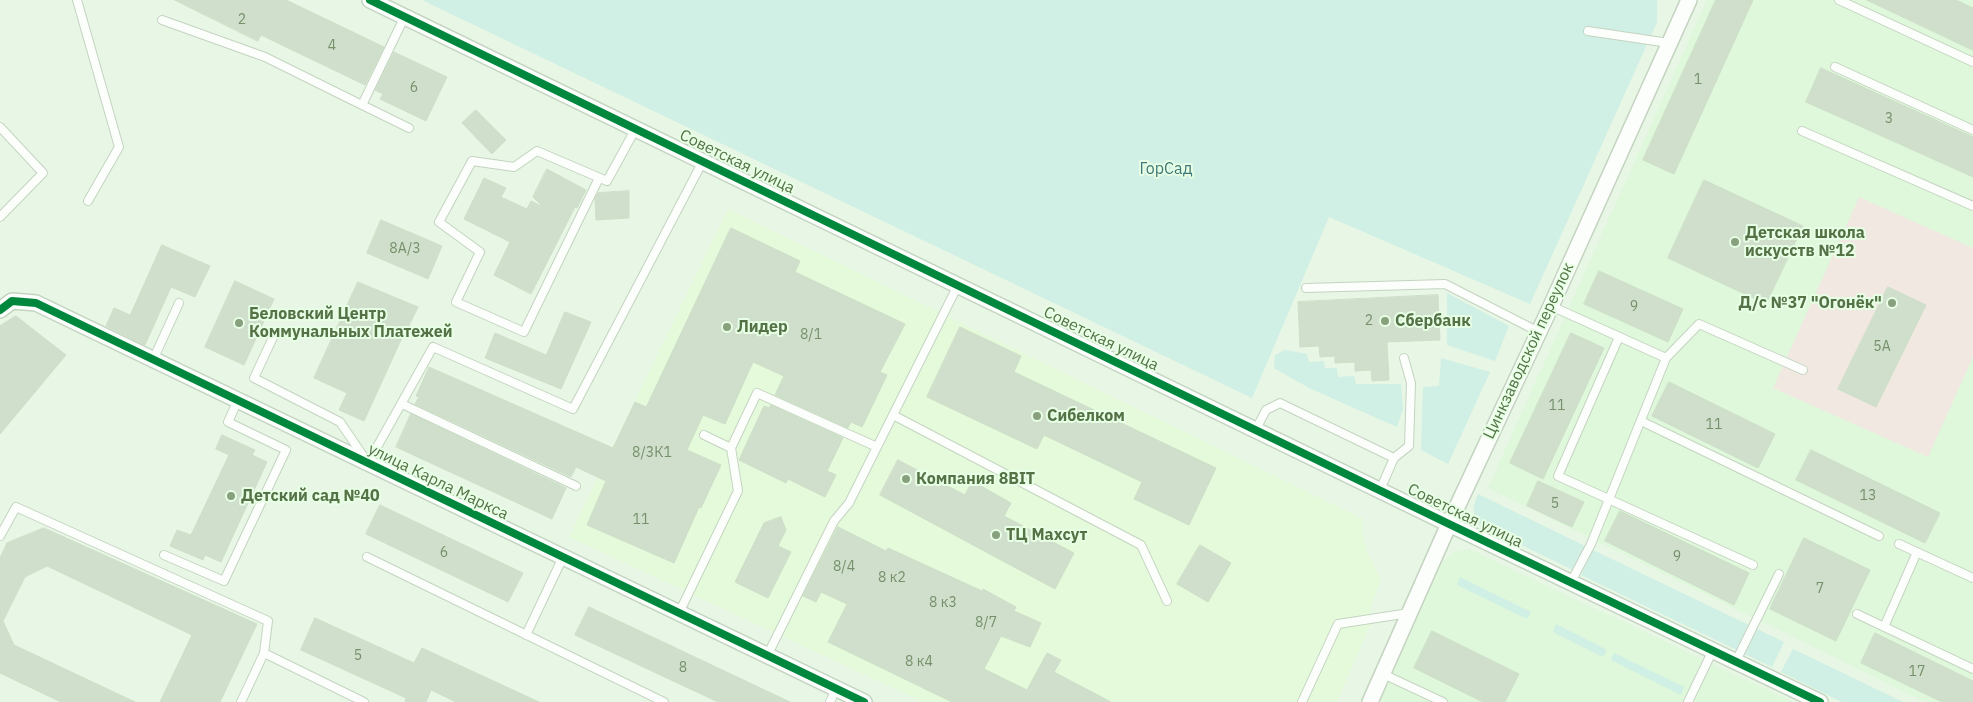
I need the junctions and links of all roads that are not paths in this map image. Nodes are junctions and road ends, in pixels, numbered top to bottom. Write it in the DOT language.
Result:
graph roads {
  1 [pos="77,0"];
  2 [pos="370,0"];
  3 [pos="1689,0"];
  4 [pos="1838,0"];
  5 [pos="405,16"];
  6 [pos="162,20"];
  7 [pos="1588,31"];
  8 [pos="1669,43"];
  9 [pos="1973,62"];
  10 [pos="1836,67"];
  11 [pos="362,105"];
  12 [pos="0,127"];
  13 [pos="409,128"];
  14 [pos="636,128"];
  15 [pos="1973,130"];
  16 [pos="1802,131"];
  17 [pos="703,161"];
  18 [pos="599,178"];
  19 [pos="88,201"];
  20 [pos="1973,206"];
  21 [pos="0,217"];
  22 [pos="958,285"];
  23 [pos="1306,288"];
  24 [pos="179,303"];
  25 [pos="1551,306"];
  26 [pos="0,310"];
  27 [pos="1539,332"];
  28 [pos="275,333"];
  29 [pos="1619,337"];
  30 [pos="1404,358"];
  31 [pos="1666,358"];
  32 [pos="153,360"];
  33 [pos="1803,370"];
  34 [pos="238,400"];
  35 [pos="402,404"];
  36 [pos="893,415"];
  37 [pos="1641,421"];
  38 [pos="1256,429"];
  39 [pos="704,435"];
  40 [pos="877,446"];
  41 [pos="731,448"];
  42 [pos="1394,458"];
  43 [pos="368,463"];
  44 [pos="576,486"];
  45 [pos="1380,490"];
  46 [pos="1610,499"];
  47 [pos="1449,524"];
  48 [pos="0,536"];
  49 [pos="1879,536"];
  50 [pos="1899,544"];
  51 [pos="1917,552"];
  52 [pos="164,555"];
  53 [pos="367,557"];
  54 [pos="563,557"];
  55 [pos="1753,566"];
  56 [pos="1779,574"];
  57 [pos="1973,578"];
  58 [pos="1572,582"];
  59 [pos="1167,601"];
  60 [pos="679,613"];
  61 [pos="1409,613"];
  62 [pos="1857,614"];
  63 [pos="1884,627"];
  64 [pos="526,635"];
  65 [pos="1713,650"];
  66 [pos="264,654"];
  67 [pos="767,656"];
  68 [pos="1736,662"];
  69 [pos="1973,669"];
  70 [pos="1382,674"];
  71 [pos="833,695"];
  72 [pos="241,702"];
  73 [pos="364,702"];
  74 [pos="664,702"];
  75 [pos="864,702"];
  76 [pos="1302,702"];
  77 [pos="1370,702"];
  78 [pos="1443,702"];
  79 [pos="1688,702"];
  80 [pos="1820,702"];
  1 -- 19 [label="lane"];
  2 -- 5 [label="street, Советская улица"];
  3 -- 8 [label="street, Цинкзаводской переулок"];
  4 -- 9 [label="lane"];
  5 -- 11 [label="lane"];
  5 -- 14 [label="street, Советская улица"];
  6 -- 11 [label="lane"];
  7 -- 8 [label="lane"];
  8 -- 25 [label="street, Цинкзаводской переулок"];
  10 -- 15 [label="lane"];
  11 -- 13 [label="lane"];
  12 -- 21 [label="lane"];
  14 -- 17 [label="street, Советская улица"];
  14 -- 18 [label="lane"];
  16 -- 20 [label="lane"];
  17 -- 22 [label="street, Советская улица"];
  17 -- 35 [label="lane"];
  18 -- 18 [label="lane"];
  22 -- 36 [label="lane"];
  22 -- 38 [label="street, Советская улица"];
  23 -- 27 [label="lane"];
  24 -- 32 [label="lane"];
  25 -- 27 [label="street, Цинкзаводской переулок"];
  25 -- 29 [label="lane"];
  26 -- 32 [label="street, улица Карла Маркса"];
  27 -- 47 [label="street, Цинкзаводской переулок"];
  28 -- 43 [label="lane"];
  29 -- 31 [label="lane"];
  29 -- 46 [label="lane"];
  30 -- 42 [label="lane"];
  31 -- 33 [label="lane"];
  31 -- 37 [label="lane"];
  32 -- 34 [label="street, улица Карла Маркса"];
  34 -- 43 [label="street, улица Карла Маркса"];
  34 -- 52 [label="lane"];
  35 -- 43 [label="lane"];
  35 -- 44 [label="lane"];
  36 -- 40 [label="lane"];
  36 -- 59 [label="lane"];
  37 -- 46 [label="lane"];
  37 -- 49 [label="lane"];
  38 -- 42 [label="lane"];
  38 -- 45 [label="street, Советская улица"];
  39 -- 41 [label="lane"];
  40 -- 41 [label="lane"];
  40 -- 67 [label="lane"];
  41 -- 60 [label="lane"];
  42 -- 45 [label="lane"];
  43 -- 54 [label="street, улица Карла Маркса"];
  45 -- 47 [label="street, Советская улица"];
  46 -- 55 [label="lane"];
  46 -- 58 [label="lane"];
  47 -- 58 [label="street, Советская улица"];
  47 -- 61 [label="street, Цинкзаводской переулок"];
  48 -- 66 [label="lane"];
  50 -- 51 [label="lane"];
  51 -- 57 [label="lane"];
  51 -- 63 [label="lane"];
  53 -- 64 [label="lane"];
  54 -- 60 [label="street, улица Карла Маркса"];
  54 -- 64 [label="lane"];
  56 -- 68 [label="lane"];
  58 -- 65 [label="street, Советская улица"];
  60 -- 67 [label="street, улица Карла Маркса"];
  61 -- 70 [label="street, Цинкзаводской переулок"];
  61 -- 76 [label="lane"];
  62 -- 63 [label="lane"];
  63 -- 69 [label="lane"];
  64 -- 74 [label="lane"];
  65 -- 68 [label="street, Советская улица"];
  65 -- 79 [label="lane"];
  66 -- 72 [label="lane"];
  66 -- 73 [label="lane"];
  67 -- 71 [label="street, улица Карла Маркса"];
  68 -- 80 [label="street, Советская улица"];
  70 -- 77 [label="street, Цинкзаводской переулок"];
  70 -- 78 [label="lane"];
  71 -- 75 [label="street, улица Карла Маркса"];
}
